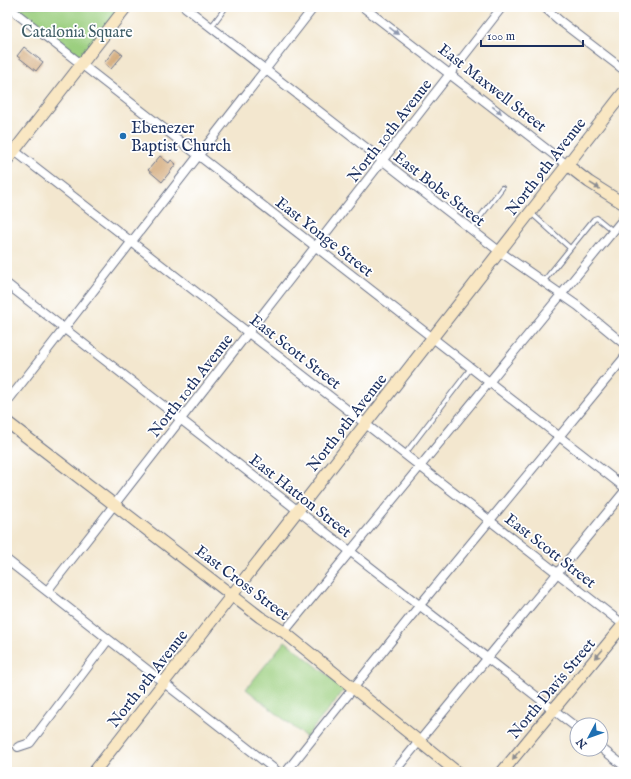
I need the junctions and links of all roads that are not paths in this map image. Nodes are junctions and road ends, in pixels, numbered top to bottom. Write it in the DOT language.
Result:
graph roads {
  1 [pos="8,7"];
  2 [pos="126,7"];
  3 [pos="184,7"];
  4 [pos="226,7"];
  5 [pos="314,7"];
  6 [pos="363,7"];
  7 [pos="502,7"];
  8 [pos="544,7"];
  9 [pos="211,27"];
  10 [pos="82,64"];
  11 [pos="265,70"];
  12 [pos="624,70"];
  13 [pos="450,74"];
  14 [pos="624,92"];
  15 [pos="11,148"];
  16 [pos="199,156"];
  17 [pos="7,160"];
  18 [pos="382,161"];
  19 [pos="567,165"];
  20 [pos="502,188"];
  21 [pos="624,204"];
  22 [pos="530,212"];
  23 [pos="624,218"];
  24 [pos="471,229"];
  25 [pos="613,231"];
  26 [pos="131,242"];
  27 [pos="316,246"];
  28 [pos="570,248"];
  29 [pos="499,251"];
  30 [pos="542,282"];
  31 [pos="7,284"];
  32 [pos="561,295"];
  33 [pos="64,328"];
  34 [pos="249,332"];
  35 [pos="432,337"];
  36 [pos="624,344"];
  37 [pos="624,358"];
  38 [pos="471,368"];
  39 [pos="490,382"];
  40 [pos="7,402"];
  41 [pos="181,419"];
  42 [pos="7,422"];
  43 [pos="366,424"];
  44 [pos="560,436"];
  45 [pos="405,454"];
  46 [pos="420,466"];
  47 [pos="624,487"];
  48 [pos="624,492"];
  49 [pos="114,505"];
  50 [pos="298,510"];
  51 [pos="490,521"];
  52 [pos="350,551"];
  53 [pos="7,560"];
  54 [pos="557,572"];
  55 [pos="47,591"];
  56 [pos="232,595"];
  57 [pos="420,605"];
  58 [pos="624,625"];
  59 [pos="284,632"];
  60 [pos="108,640"];
  61 [pos="487,658"];
  62 [pos="164,683"];
  63 [pos="354,687"];
  64 [pos="553,709"];
  65 [pos="569,722"];
  66 [pos="419,741"];
  67 [pos="18,747"];
  68 [pos="609,754"];
  69 [pos="624,766"];
  70 [pos="97,771"];
  71 [pos="278,772"];
  72 [pos="286,772"];
  73 [pos="394,772"];
  74 [pos="457,772"];
  75 [pos="502,772"];
  1 -- 10 [label="street, East Yonge Street"];
  2 -- 10 [label="main road"];
  3 -- 9 [label="street, East Bobe Street"];
  4 -- 9 [label="lane"];
  5 -- 11 [label="street"];
  6 -- 13 [label="street, East Maxwell Street, one-way"];
  7 -- 13 [label="street, North 10th Avenue"];
  8 -- 12 [label="street"];
  9 -- 11 [label="street, East Bobe Street"];
  10 -- 15 [label="main road"];
  10 -- 16 [label="street, East Yonge Street"];
  11 -- 16 [label="street"];
  11 -- 18 [label="street, East Bobe Street"];
  13 -- 18 [label="street, North 10th Avenue"];
  13 -- 19 [label="street, East Maxwell Street, one-way"];
  14 -- 19 [label="main road, North 9th Avenue"];
  15 -- 17 [label="main road"];
  15 -- 26 [label="street, East Scott Street"];
  16 -- 26 [label="street"];
  16 -- 27 [label="street, East Yonge Street"];
  18 -- 24 [label="street, East Bobe Street"];
  18 -- 27 [label="street, North 10th Avenue"];
  19 -- 21 [label="main road, East Maxwell Street, one-way"];
  19 -- 22 [label="main road, North 9th Avenue"];
  20 -- 24 [label="lane"];
  22 -- 28 [label="lane"];
  22 -- 29 [label="main road, North 9th Avenue"];
  23 -- 25 [label="street"];
  24 -- 29 [label="street, East Bobe Street"];
  25 -- 28 [label="lane"];
  25 -- 32 [label="street"];
  26 -- 33 [label="street"];
  26 -- 34 [label="street, East Scott Street"];
  27 -- 34 [label="street, North 10th Avenue"];
  27 -- 35 [label="street, East Yonge Street"];
  28 -- 30 [label="lane"];
  29 -- 30 [label="street, East Bobe Street"];
  29 -- 35 [label="main road, North 9th Avenue"];
  30 -- 32 [label="street, East Bobe Street"];
  31 -- 33 [label="street, East Hatton Street"];
  32 -- 36 [label="street, East Bobe Street"];
  32 -- 39 [label="street"];
  33 -- 40 [label="street"];
  33 -- 41 [label="street, East Hatton Street"];
  34 -- 41 [label="street, North 10th Avenue"];
  34 -- 43 [label="street, East Scott Street"];
  35 -- 38 [label="street, East Yonge Street"];
  35 -- 43 [label="main road, North 9th Avenue"];
  37 -- 44 [label="street"];
  38 -- 39 [label="street, East Yonge Street"];
  38 -- 45 [label="lane"];
  39 -- 44 [label="street, East Yonge Street"];
  39 -- 46 [label="street"];
  41 -- 49 [label="street, North 10th Avenue"];
  41 -- 50 [label="street, East Hatton Street"];
  42 -- 49 [label="main road, East Cross Street"];
  43 -- 45 [label="street, East Scott Street"];
  43 -- 50 [label="main road, North 9th Avenue"];
  44 -- 47 [label="street, East Yonge Street"];
  44 -- 51 [label="street"];
  45 -- 46 [label="street, East Scott Street"];
  46 -- 51 [label="street, East Scott Street"];
  46 -- 52 [label="street"];
  48 -- 54 [label="street"];
  49 -- 55 [label="street, North 10th Avenue"];
  49 -- 56 [label="main road, East Cross Street"];
  50 -- 52 [label="street, East Hatton Street"];
  50 -- 56 [label="main road, North 9th Avenue"];
  51 -- 54 [label="street, East Scott Street"];
  51 -- 57 [label="street"];
  52 -- 57 [label="street, East Hatton Street"];
  52 -- 59 [label="street"];
  53 -- 55 [label="street"];
  54 -- 58 [label="street, East Scott Street"];
  54 -- 61 [label="street"];
  55 -- 60 [label="street"];
  56 -- 59 [label="main road, East Cross Street"];
  56 -- 62 [label="main road, North 9th Avenue"];
  57 -- 61 [label="street, East Hatton Street"];
  57 -- 63 [label="street"];
  58 -- 64 [label="main road, North Davis Street, one-way"];
  59 -- 63 [label="main road, East Cross Street"];
  60 -- 62 [label="street"];
  60 -- 67 [label="street"];
  61 -- 64 [label="street, East Hatton Street"];
  61 -- 66 [label="street"];
  62 -- 70 [label="main road, North 9th Avenue"];
  62 -- 71 [label="street"];
  63 -- 66 [label="main road, East Cross Street"];
  63 -- 72 [label="street"];
  64 -- 65 [label="street, East Hatton Street"];
  64 -- 75 [label="main road, North Davis Street, one-way"];
  66 -- 73 [label="street"];
  66 -- 74 [label="main road, East Cross Street"];
  68 -- 69 [label="street"];
}
